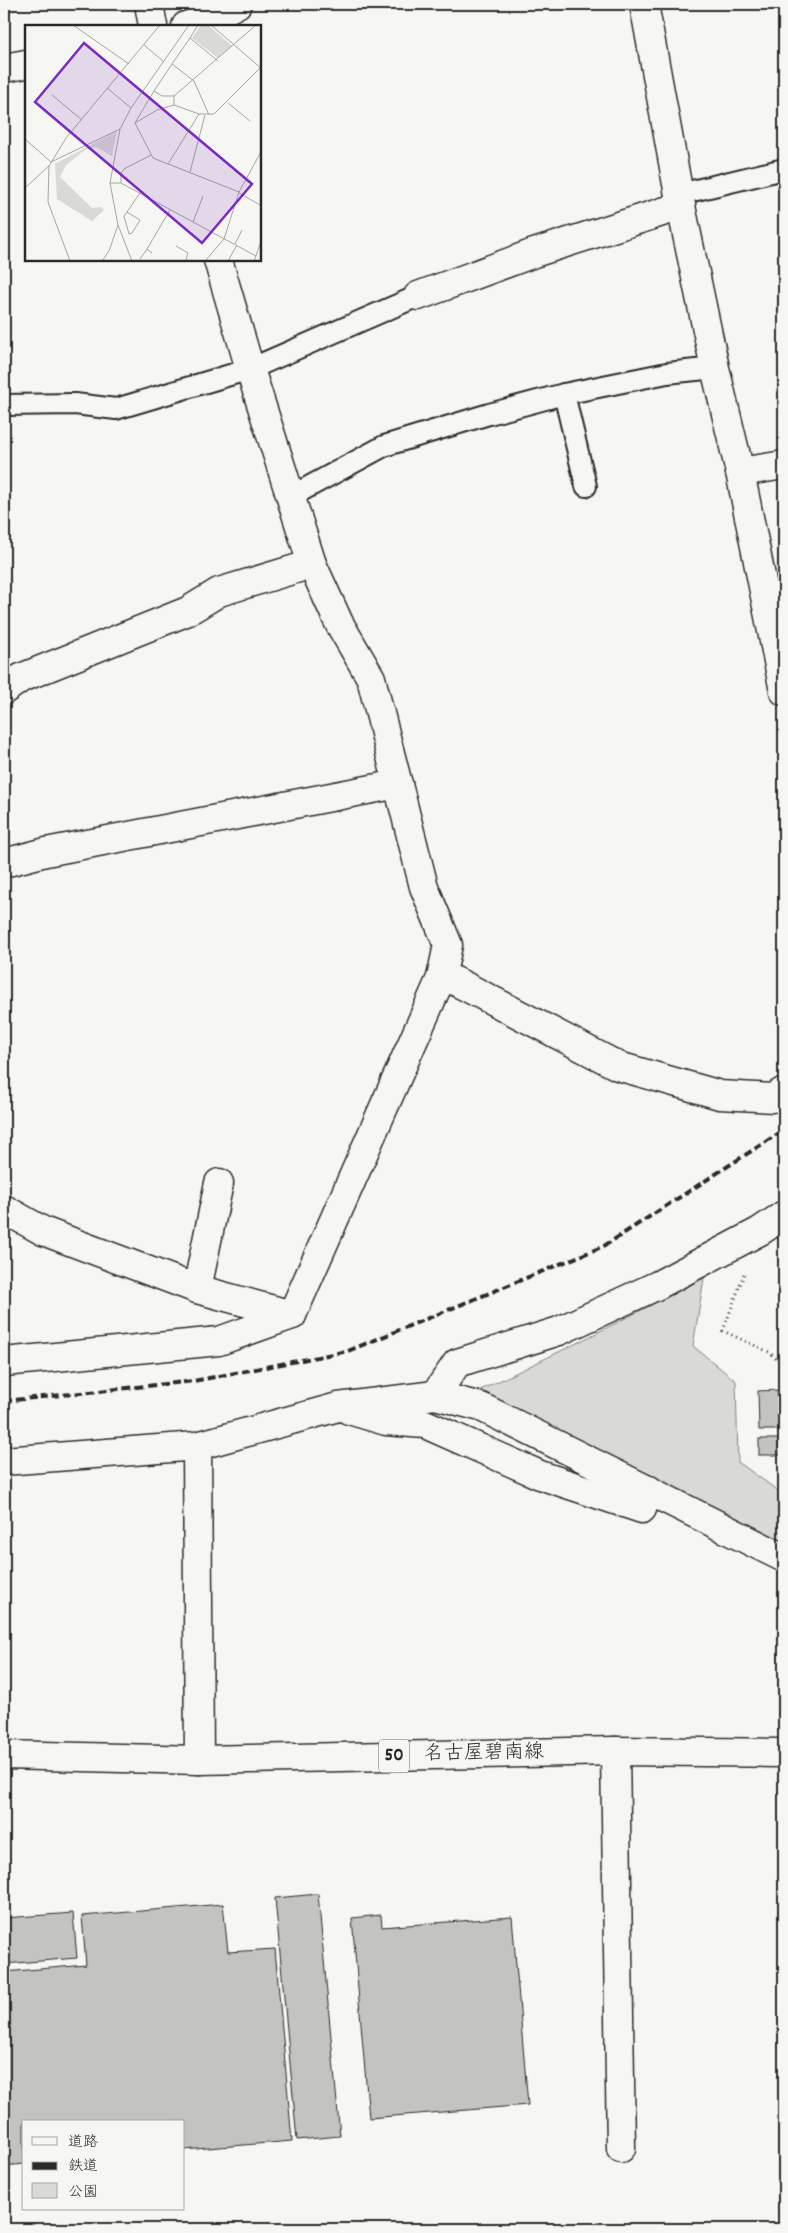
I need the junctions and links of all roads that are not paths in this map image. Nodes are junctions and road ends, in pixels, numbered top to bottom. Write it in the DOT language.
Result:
graph roads {
  1 [pos="149,4"];
  2 [pos="237,4"];
  3 [pos="644,4"];
  4 [pos="153,25"];
  5 [pos="189,25"];
  6 [pos="25,64"];
  7 [pos="4,68"];
  8 [pos="784,169"];
  9 [pos="680,200"];
  10 [pos="218,261"];
  11 [pos="418,296"];
  12 [pos="715,368"];
  13 [pos="250,369"];
  14 [pos="564,394"];
  15 [pos="4,405"];
  16 [pos="784,465"];
  17 [pos="740,472"];
  18 [pos="586,486"];
  19 [pos="290,496"];
  20 [pos="312,564"];
  21 [pos="4,690"];
  22 [pos="784,691"];
  23 [pos="398,784"];
  24 [pos="4,863"];
  25 [pos="441,978"];
  26 [pos="784,1091"];
  27 [pos="219,1183"];
  28 [pos="4,1209"];
  29 [pos="784,1214"];
  30 [pos="197,1289"];
  31 [pos="292,1316"];
  32 [pos="4,1362"];
  33 [pos="435,1395"];
  34 [pos="338,1407"];
  35 [pos="197,1446"];
  36 [pos="4,1461"];
  37 [pos="649,1490"];
  38 [pos="784,1558"];
  39 [pos="615,1752"];
  40 [pos="784,1753"];
  41 [pos="4,1755"];
  42 [pos="199,1760"];
  43 [pos="621,2148"];
  1 -- 4 [label="street"];
  2 -- 5 [label="street"];
  3 -- 9 [label="street"];
  6 -- 7 [label="street"];
  8 -- 9 [label="lane"];
  9 -- 11 [label="street"];
  9 -- 12 [label="street"];
  10 -- 13 [label="street"];
  11 -- 13 [label="lane"];
  12 -- 14 [label="lane"];
  12 -- 17 [label="street"];
  13 -- 15 [label="lane"];
  13 -- 19 [label="street"];
  14 -- 18 [label="lane"];
  14 -- 19 [label="lane"];
  16 -- 17 [label="street"];
  17 -- 22 [label="street"];
  19 -- 20 [label="street"];
  20 -- 21 [label="street"];
  20 -- 23 [label="street"];
  23 -- 24 [label="street"];
  23 -- 25 [label="street"];
  25 -- 26 [label="street"];
  25 -- 31 [label="street"];
  27 -- 30 [label="street"];
  28 -- 30 [label="street"];
  29 -- 33 [label="street"];
  30 -- 31 [label="street"];
  31 -- 32 [label="street"];
  33 -- 34 [label="street"];
  33 -- 37 [label="street"];
  34 -- 35 [label="street"];
  34 -- 37 [label="street"];
  35 -- 36 [label="street"];
  35 -- 42 [label="street"];
  37 -- 38 [label="street"];
  39 -- 40 [label="street, 名古屋碧南線 / 50"];
  39 -- 42 [label="street, 名古屋碧南線 / 50"];
  39 -- 43 [label="street"];
  41 -- 42 [label="street, 名古屋碧南線 / 50"];
}
